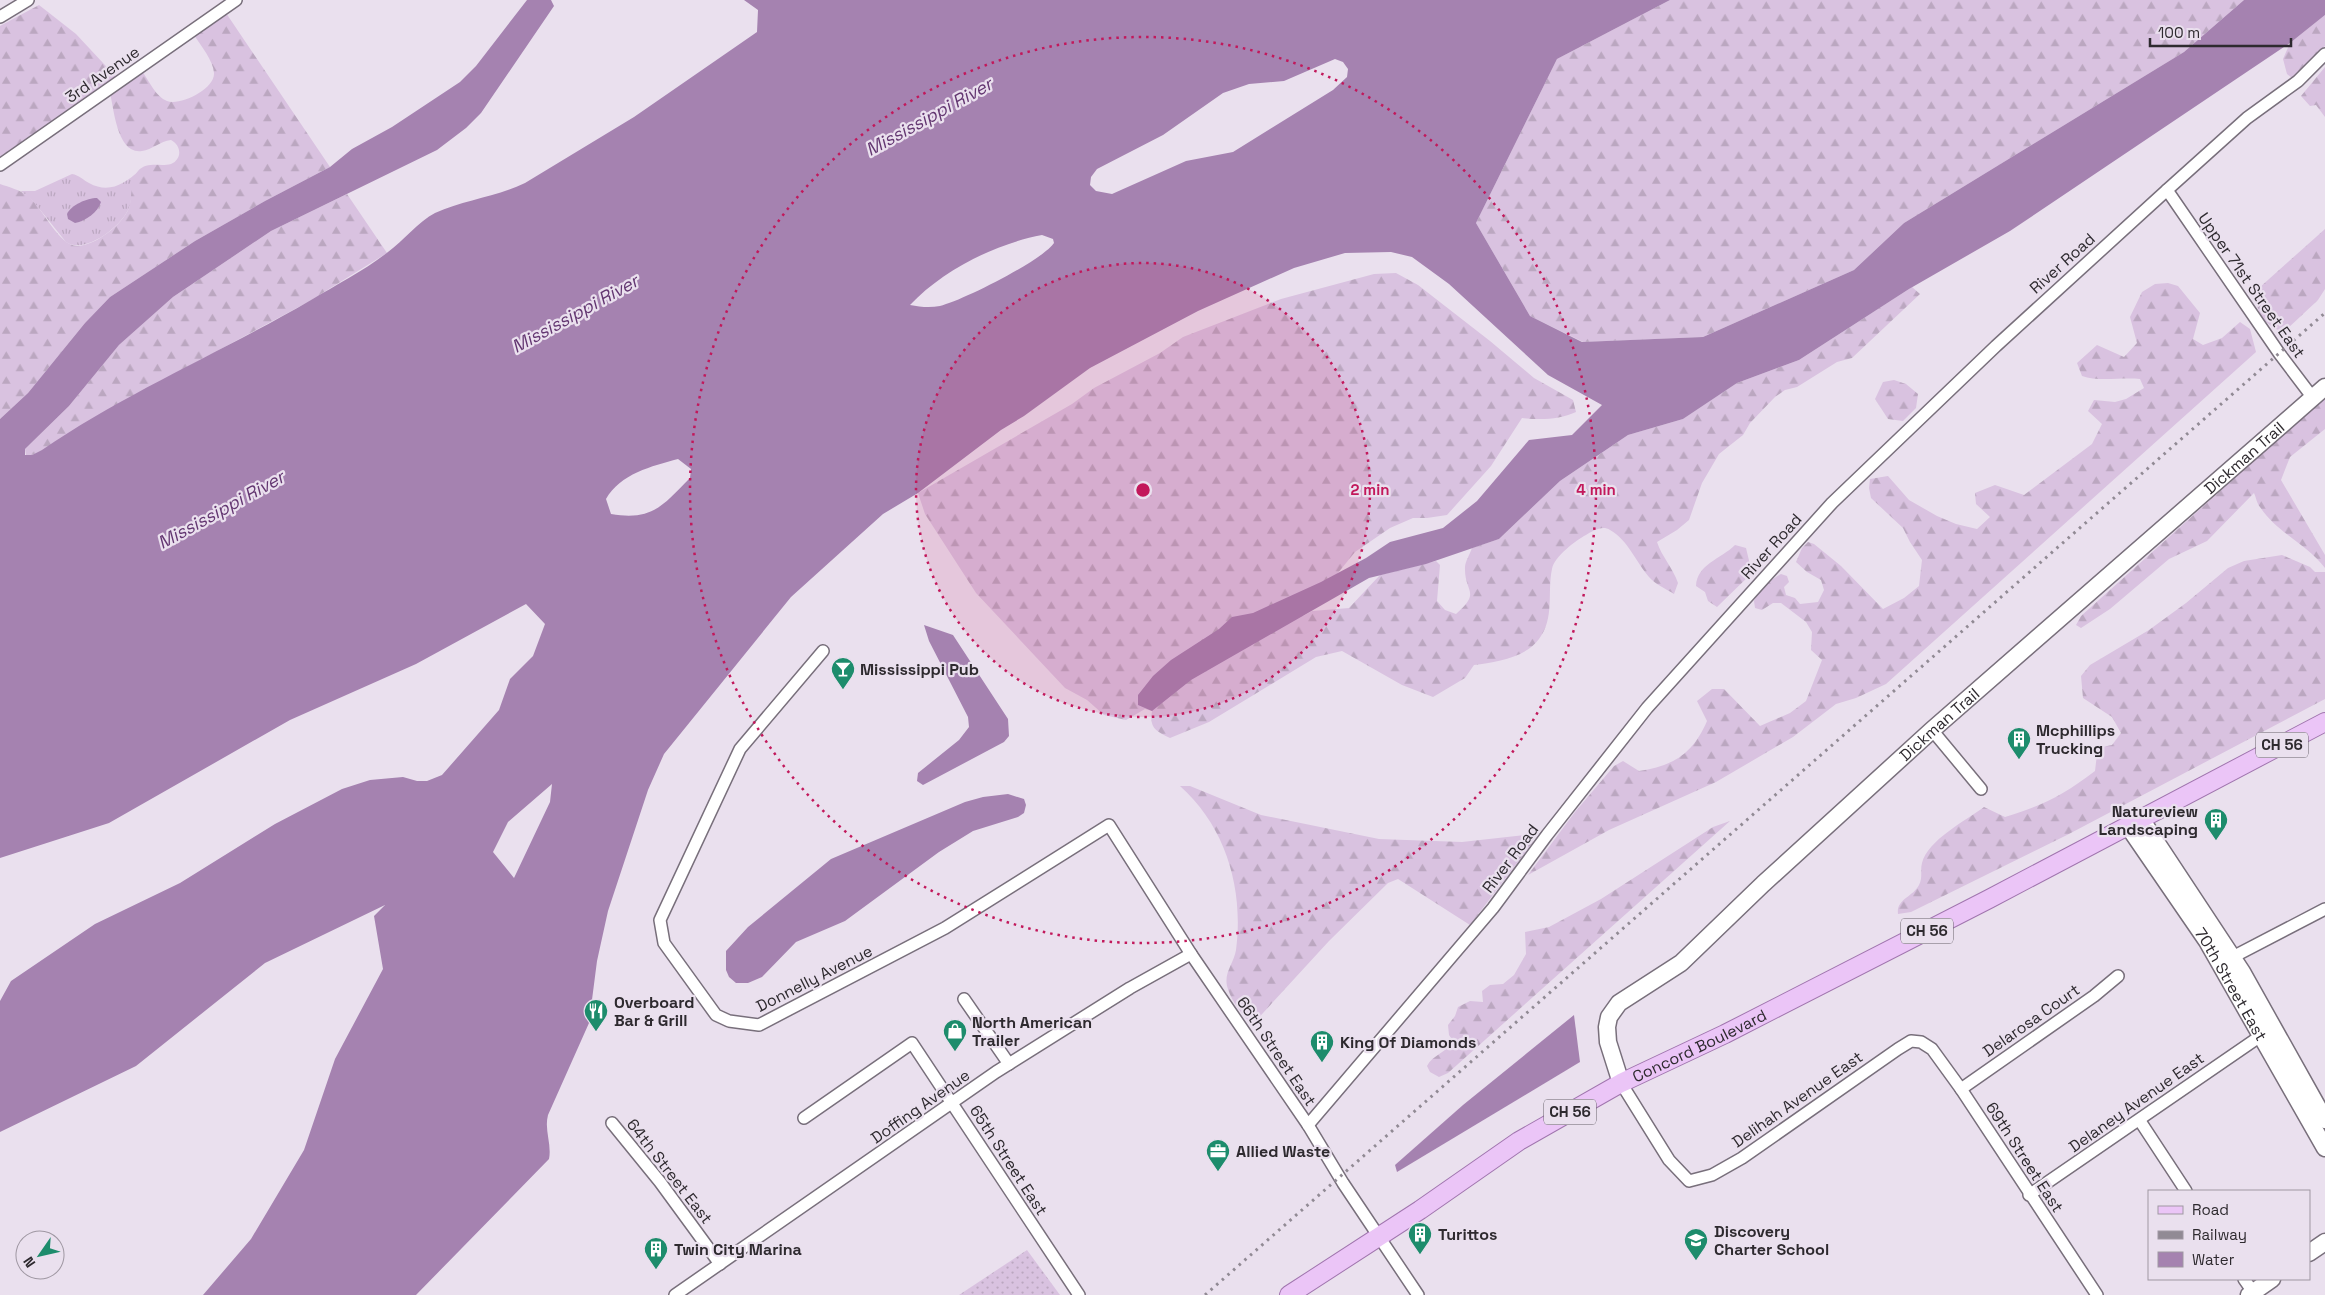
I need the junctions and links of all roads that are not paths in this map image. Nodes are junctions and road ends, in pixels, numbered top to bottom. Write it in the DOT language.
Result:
graph roads {
  1 [pos="28,0"];
  2 [pos="236,0"];
  3 [pos="0,17"];
  4 [pos="2325,54"];
  5 [pos="0,165"];
  6 [pos="2167,190"];
  7 [pos="2319,392"];
  8 [pos="823,651"];
  9 [pos="2325,722"];
  10 [pos="1932,730"];
  11 [pos="1981,789"];
  12 [pos="2135,823"];
  13 [pos="1109,825"];
  14 [pos="2325,909"];
  15 [pos="1191,954"];
  16 [pos="2226,960"];
  17 [pos="2118,976"];
  18 [pos="964,999"];
  19 [pos="2262,1035"];
  20 [pos="1921,1042"];
  21 [pos="1009,1064"];
  22 [pos="1621,1083"];
  23 [pos="1961,1089"];
  24 [pos="953,1104"];
  25 [pos="804,1118"];
  26 [pos="2325,1120"];
  27 [pos="2140,1121"];
  28 [pos="612,1123"];
  29 [pos="1308,1125"];
  30 [pos="2325,1148"];
  31 [pos="2185,1190"];
  32 [pos="2029,1195"];
  33 [pos="1379,1237"];
  34 [pos="2325,1242"];
  35 [pos="2310,1252"];
  36 [pos="720,1264"];
  37 [pos="2270,1280"];
  38 [pos="2249,1289"];
  39 [pos="675,1295"];
  40 [pos="1079,1295"];
  41 [pos="1289,1295"];
  42 [pos="1418,1295"];
  43 [pos="2096,1295"];
  1 -- 3 [label="street"];
  2 -- 5 [label="street, 3rd Avenue"];
  4 -- 6 [label="street, River Road"];
  6 -- 7 [label="street, Upper 71st Street East"];
  6 -- 29 [label="street, River Road"];
  7 -- 10 [label="street, Dickman Trail"];
  8 -- 13 [label="street, Donnelly Avenue"];
  9 -- 12 [label="main road, CH 56"];
  10 -- 11 [label="street"];
  10 -- 22 [label="street, Dickman Trail"];
  12 -- 16 [label="street, 70th Street East"];
  12 -- 22 [label="main road, Concord Boulevard / CH 56"];
  13 -- 15 [label="street, 66th Street East"];
  14 -- 16 [label="street"];
  15 -- 21 [label="street, Doffing Avenue"];
  15 -- 29 [label="street, 66th Street East"];
  16 -- 19 [label="street, 70th Street East"];
  16 -- 26 [label="street, 70th Street East"];
  17 -- 23 [label="street, Delarosa Court"];
  18 -- 21 [label="street"];
  19 -- 27 [label="street, Delaney Avenue East"];
  19 -- 30 [label="street, 70th Street East"];
  20 -- 22 [label="street, Delihah Avenue East"];
  20 -- 23 [label="street, 69th Street East"];
  21 -- 24 [label="street, Doffing Avenue"];
  22 -- 33 [label="main road, Concord Boulevard / CH 56"];
  23 -- 32 [label="street, 69th Street East"];
  24 -- 25 [label="street, 65th Street East"];
  24 -- 36 [label="street, Doffing Avenue"];
  24 -- 40 [label="street, 65th Street East"];
  27 -- 31 [label="street"];
  27 -- 32 [label="street, Delaney Avenue East"];
  28 -- 36 [label="street, 64th Street East"];
  29 -- 33 [label="street, 66th Street East"];
  32 -- 43 [label="street, 69th Street East"];
  33 -- 41 [label="main road, Concord Boulevard / CH 56"];
  33 -- 42 [label="street, 66th Street East"];
  34 -- 35 [label="street"];
  36 -- 39 [label="street, Doffing Avenue"];
  37 -- 38 [label="street"];
}
